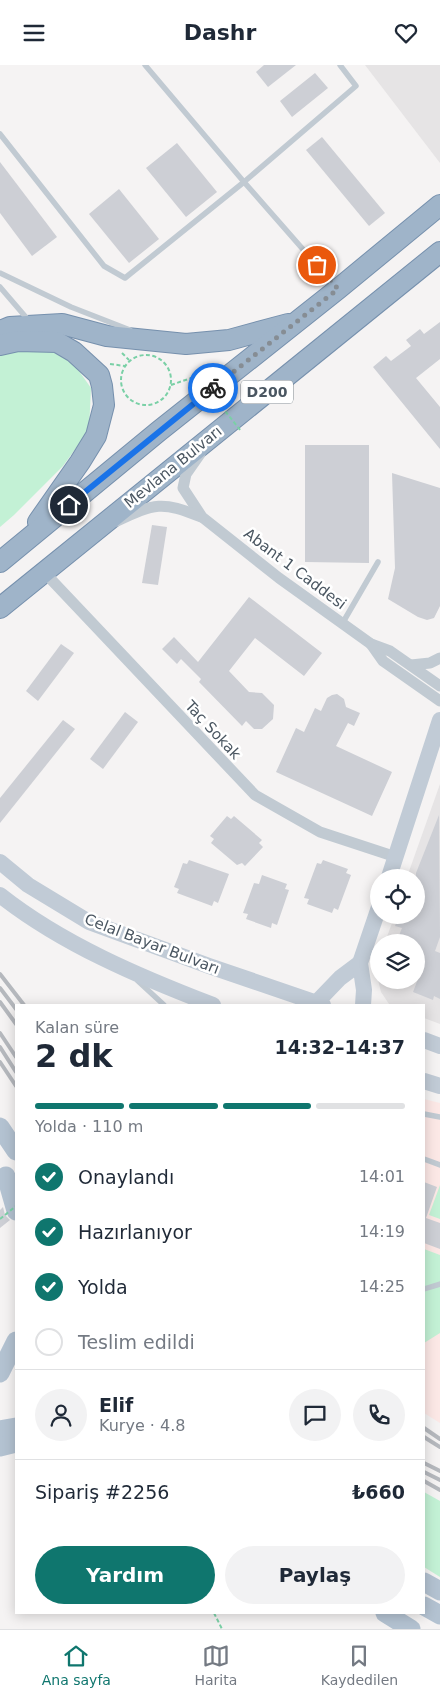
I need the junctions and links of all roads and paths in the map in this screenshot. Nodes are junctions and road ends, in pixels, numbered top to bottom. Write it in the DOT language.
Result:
graph roads {
  1 [pos="145,65"];
  2 [pos="340,65"];
  3 [pos="0,134"];
  4 [pos="244,182"];
  5 [pos="440,205"];
  6 [pos="440,252"];
  7 [pos="0,273"];
  8 [pos="0,287"];
  9 [pos="338,289"];
  10 [pos="297,321"];
  11 [pos="33,326"];
  12 [pos="0,331"];
  13 [pos="158,341"];
  14 [pos="0,345"];
  15 [pos="170,385"];
  16 [pos="242,431"];
  17 [pos="216,433"];
  18 [pos="202,517"];
  19 [pos="93,532"];
  20 [pos="24,543"];
  21 [pos="0,562"];
  22 [pos="378,562"];
  23 [pos="44,572"];
  24 [pos="0,608"];
  25 [pos="342,623"];
  26 [pos="371,644"];
  27 [pos="440,659"];
  28 [pos="410,665"];
  29 [pos="440,686"];
  30 [pos="440,701"];
  31 [pos="440,720"];
  32 [pos="396,857"];
  33 [pos="0,863"];
  34 [pos="392,869"];
  35 [pos="0,895"];
  36 [pos="373,924"];
  37 [pos="360,963"];
  38 [pos="123,968"];
  39 [pos="163,1004"];
  40 [pos="211,1004"];
  41 [pos="317,1004"];
  42 [pos="363,1004"];
  43 [pos="425,1040"];
  44 [pos="440,1046"];
  45 [pos="425,1081"];
  46 [pos="440,1086"];
  47 [pos="425,1114"];
  48 [pos="440,1117"];
  49 [pos="0,1127"];
  50 [pos="15,1150"];
  51 [pos="425,1159"];
  52 [pos="440,1165"];
  53 [pos="3,1172"];
  54 [pos="15,1190"];
  55 [pos="15,1207"];
  56 [pos="15,1208"];
  57 [pos="0,1219"];
  58 [pos="440,1284"];
  59 [pos="425,1289"];
  60 [pos="15,1343"];
  61 [pos="0,1373"];
  62 [pos="15,1427"];
  63 [pos="0,1430"];
  64 [pos="15,1443"];
  65 [pos="0,1447"];
  66 [pos="425,1582"];
  67 [pos="440,1591"];
  68 [pos="425,1607"];
  69 [pos="214,1614"];
  70 [pos="387,1614"];
  71 [pos="440,1615"];
  72 [pos="222,1629"];
  73 [pos="411,1629"];
  1 -- 4 [label="lane"];
  2 -- 4 [label="lane"];
  3 -- 4 [label="lane"];
  4 -- 9 [label="lane"];
  5 -- 9 [label="highway, D200"];
  6 -- 17 [label="highway, Mevlana Bulvarı / D200"];
  7 -- 13 [label="lane"];
  8 -- 11 [label="lane"];
  9 -- 10 [label="highway, D200"];
  10 -- 13 [label="highway"];
  10 -- 20 [label="highway, D200"];
  11 -- 12 [label="highway"];
  11 -- 13 [label="highway"];
  14 -- 20 [label="highway"];
  15 -- 15 [label="path"];
  15 -- 16 [label="path, bridge"];
  17 -- 18 [label="street, Abant 1 Caddesi"];
  17 -- 19 [label="highway, Mevlana Bulvarı / D200"];
  18 -- 19 [label="street, Abant 1 Caddesi"];
  18 -- 25 [label="street, Abant 1 Caddesi"];
  19 -- 23 [label="highway, Mevlana Bulvarı / D200"];
  20 -- 21 [label="highway, D200"];
  22 -- 25 [label="lane"];
  23 -- 24 [label="highway, Mevlana Bulvarı / D200"];
  23 -- 32 [label="street, Taç Sokak"];
  25 -- 26 [label="street, Abant 1 Caddesi"];
  26 -- 28 [label="street, Abant 1 Caddesi"];
  26 -- 30 [label="street, Abant 1 Caddesi"];
  27 -- 28 [label="street"];
  28 -- 29 [label="street, Abant 1 Caddesi"];
  31 -- 32 [label="main road"];
  32 -- 34 [label="main road"];
  33 -- 41 [label="main road, Celal Bayar Bulvarı"];
  35 -- 38 [label="main road, Celal Bayar Bulvarı"];
  36 -- 37 [label="main road"];
  37 -- 41 [label="main road"];
  37 -- 42 [label="main road"];
  38 -- 39 [label="lane"];
  38 -- 40 [label="main road, Celal Bayar Bulvarı"];
  43 -- 44 [label="main road"];
  45 -- 46 [label="main road"];
  47 -- 48 [label="lane"];
  49 -- 50 [label="main road"];
  51 -- 52 [label="lane"];
  53 -- 54 [label="main road"];
  53 -- 56 [label="main road"];
  55 -- 57 [label="path, bridge"];
  58 -- 59 [label="lane"];
  60 -- 61 [label="main road"];
  62 -- 63 [label="main road"];
  64 -- 65 [label="main road"];
  66 -- 67 [label="main road"];
  68 -- 71 [label="main road"];
  69 -- 72 [label="path"];
  70 -- 73 [label="main road"];
}
